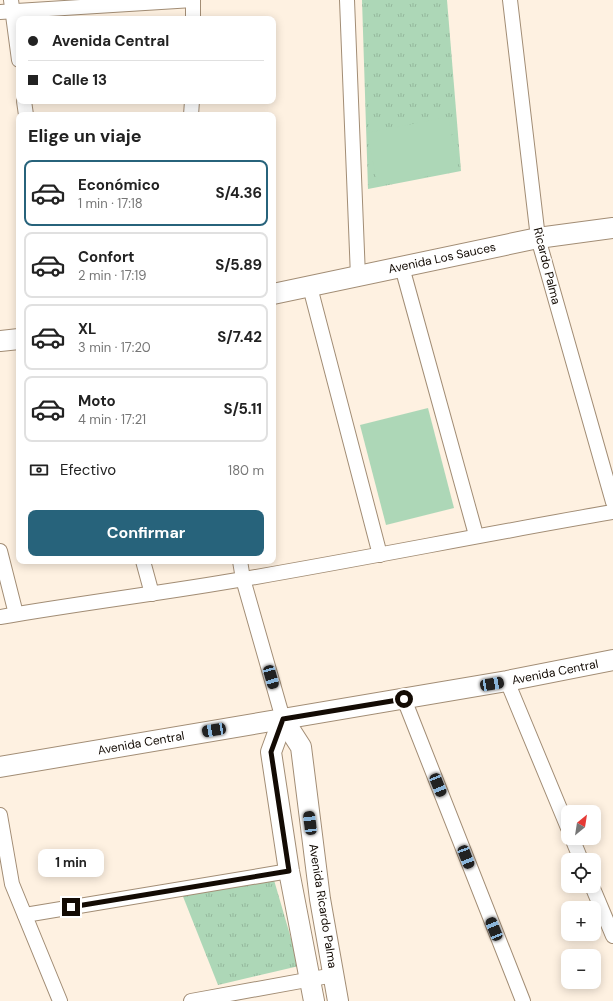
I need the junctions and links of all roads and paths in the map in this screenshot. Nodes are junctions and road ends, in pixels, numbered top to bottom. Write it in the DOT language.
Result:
graph roads {
  1 [pos="193,0"];
  2 [pos="347,0"];
  3 [pos="510,0"];
  4 [pos="8,7"];
  5 [pos="192,16"];
  6 [pos="16,46"];
  7 [pos="613,228"];
  8 [pos="538,238"];
  9 [pos="402,266"];
  10 [pos="358,277"];
  11 [pos="310,287"];
  12 [pos="276,293"];
  13 [pos="16,339"];
  14 [pos="0,341"];
  15 [pos="613,502"];
  16 [pos="613,512"];
  17 [pos="476,535"];
  18 [pos="0,551"];
  19 [pos="380,555"];
  20 [pos="145,564"];
  21 [pos="240,564"];
  22 [pos="243,579"];
  23 [pos="152,594"];
  24 [pos="16,614"];
  25 [pos="0,617"];
  26 [pos="613,660"];
  27 [pos="507,681"];
  28 [pos="404,699"];
  29 [pos="283,719"];
  30 [pos="0,767"];
  31 [pos="561,811"];
  32 [pos="0,814"];
  33 [pos="289,871"];
  34 [pos="595,893"];
  35 [pos="25,915"];
  36 [pos="613,936"];
  37 [pos="334,975"];
  38 [pos="310,979"];
  39 [pos="207,1000"];
  40 [pos="60,1001"];
  41 [pos="190,1001"];
  42 [pos="314,1001"];
  43 [pos="338,1001"];
  44 [pos="523,1001"];
  1 -- 4 [label="street"];
  1 -- 5 [label="street"];
  2 -- 10 [label="street"];
  3 -- 8 [label="street, Ricardo Palma"];
  4 -- 6 [label="street"];
  7 -- 8 [label="street, Avenida Los Sauces"];
  8 -- 9 [label="street, Avenida Los Sauces"];
  8 -- 15 [label="street, Ricardo Palma"];
  9 -- 10 [label="street, Avenida Los Sauces"];
  9 -- 17 [label="street"];
  10 -- 11 [label="street, Avenida Los Sauces"];
  11 -- 12 [label="street, Avenida Los Sauces"];
  11 -- 19 [label="street"];
  13 -- 14 [label="street"];
  16 -- 17 [label="street"];
  17 -- 19 [label="street"];
  18 -- 24 [label="street"];
  19 -- 22 [label="street"];
  20 -- 23 [label="street"];
  21 -- 22 [label="street, Avenida Ricardo Palma"];
  22 -- 23 [label="street"];
  22 -- 29 [label="street, Avenida Ricardo Palma"];
  23 -- 24 [label="street"];
  24 -- 25 [label="street"];
  26 -- 27 [label="street, Avenida Central"];
  27 -- 28 [label="street, Avenida Central"];
  27 -- 31 [label="street"];
  28 -- 29 [label="street, Avenida Central"];
  28 -- 44 [label="street"];
  29 -- 30 [label="street, Avenida Central"];
  29 -- 33 [label="street, Avenida Ricardo Palma"];
  29 -- 37 [label="street, Avenida Ricardo Palma"];
  32 -- 35 [label="street"];
  33 -- 35 [label="street"];
  33 -- 38 [label="street, Avenida Ricardo Palma"];
  34 -- 36 [label="street"];
  35 -- 40 [label="street"];
  37 -- 38 [label="street"];
  37 -- 43 [label="street, Avenida Ricardo Palma"];
  38 -- 39 [label="street"];
  38 -- 42 [label="street, Avenida Ricardo Palma"];
  39 -- 41 [label="street"];
}
